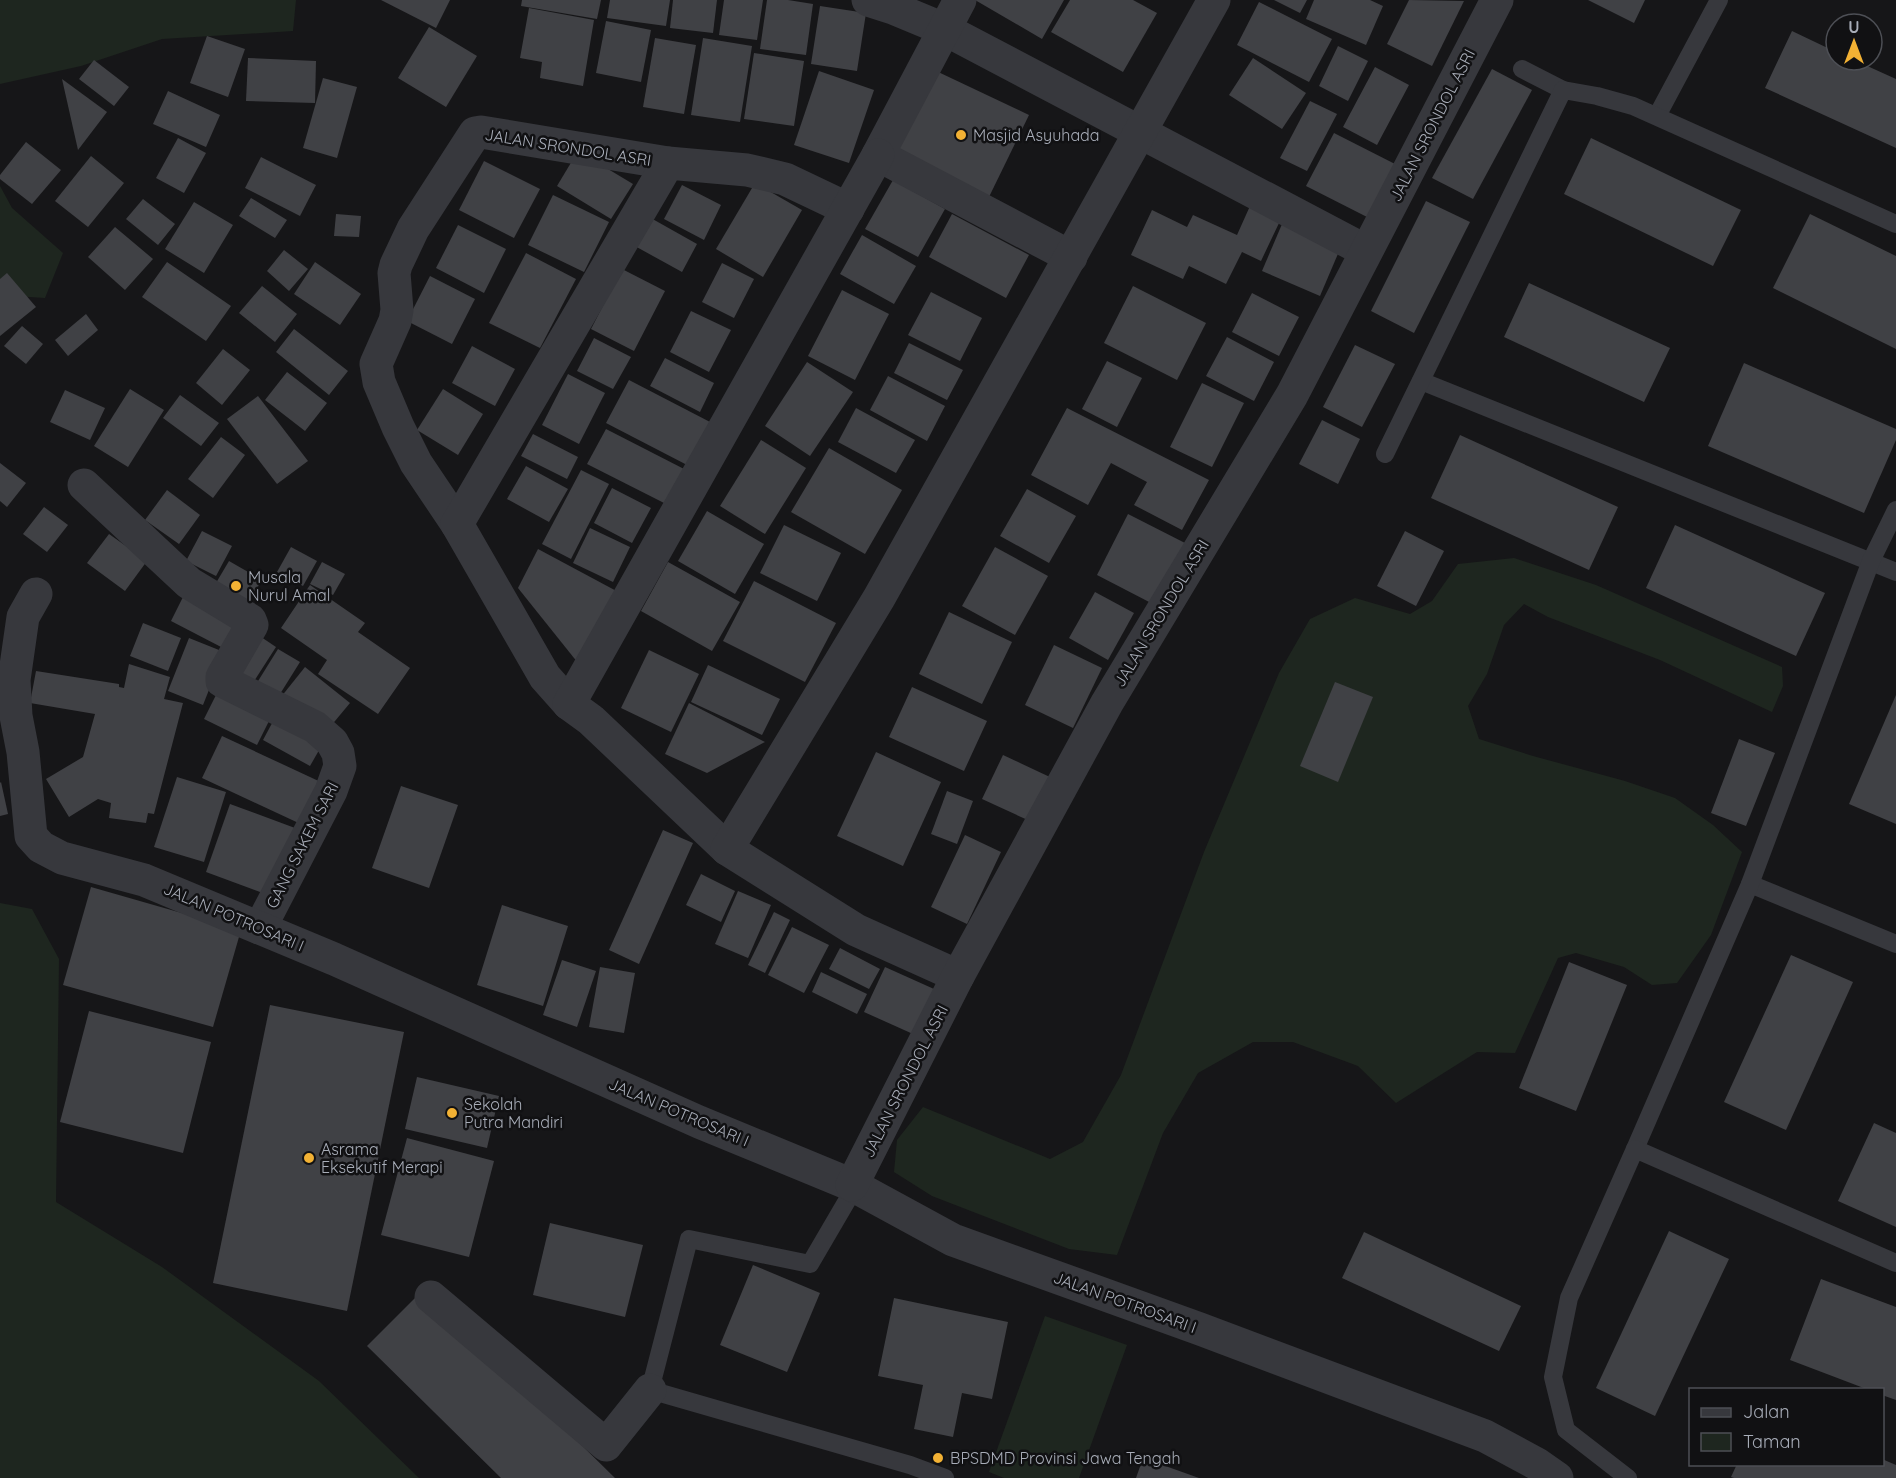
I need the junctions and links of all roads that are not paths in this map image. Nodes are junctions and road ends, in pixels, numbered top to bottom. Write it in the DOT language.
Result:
graph roads {
  1 [pos="868,0"];
  2 [pos="960,0"];
  3 [pos="1214,0"];
  4 [pos="1497,0"];
  5 [pos="1719,0"];
  6 [pos="946,30"];
  7 [pos="1522,69"];
  8 [pos="1563,90"];
  9 [pos="1657,116"];
  10 [pos="1140,132"];
  11 [pos="879,155"];
  12 [pos="668,163"];
  13 [pos="848,209"];
  14 [pos="1896,225"];
  15 [pos="1366,251"];
  16 [pos="1071,257"];
  17 [pos="1420,381"];
  18 [pos="1385,454"];
  19 [pos="84,485"];
  20 [pos="1896,510"];
  21 [pos="457,524"];
  22 [pos="1871,561"];
  23 [pos="1896,572"];
  24 [pos="36,594"];
  25 [pos="569,704"];
  26 [pos="727,849"];
  27 [pos="1750,884"];
  28 [pos="260,928"];
  29 [pos="1896,944"];
  30 [pos="958,976"];
  31 [pos="1635,1149"];
  32 [pos="854,1186"];
  33 [pos="1896,1263"];
  34 [pos="431,1297"];
  35 [pos="650,1390"];
  36 [pos="945,1478"];
  37 [pos="1557,1478"];
  38 [pos="1628,1478"];
  1 -- 6 [label="street"];
  2 -- 6 [label="street"];
  3 -- 10 [label="street"];
  4 -- 15 [label="street, JALAN SRONDOL ASRI"];
  5 -- 9 [label="lane"];
  6 -- 10 [label="street"];
  6 -- 11 [label="street"];
  7 -- 8 [label="lane"];
  8 -- 9 [label="lane"];
  8 -- 17 [label="lane"];
  9 -- 14 [label="lane"];
  10 -- 15 [label="street"];
  10 -- 16 [label="street"];
  11 -- 13 [label="street"];
  11 -- 16 [label="street"];
  12 -- 13 [label="street, JALAN SRONDOL ASRI"];
  12 -- 21 [label="street, JALAN SRONDOL ASRI"];
  12 -- 21 [label="street, JALAN SRONDOL ASRI"];
  13 -- 25 [label="street"];
  15 -- 30 [label="street, JALAN SRONDOL ASRI"];
  16 -- 26 [label="street"];
  17 -- 18 [label="lane"];
  17 -- 22 [label="lane"];
  19 -- 28 [label="street, GANG SAKEM SARI"];
  20 -- 22 [label="lane"];
  21 -- 25 [label="street, JALAN SRONDOL ASRI"];
  22 -- 23 [label="lane"];
  22 -- 27 [label="lane"];
  24 -- 28 [label="street, JALAN POTROSARI I"];
  25 -- 26 [label="street, JALAN SRONDOL ASRI"];
  26 -- 30 [label="street, JALAN SRONDOL ASRI"];
  27 -- 29 [label="lane"];
  27 -- 31 [label="lane"];
  28 -- 32 [label="street, JALAN POTROSARI I"];
  30 -- 32 [label="street, JALAN SRONDOL ASRI"];
  31 -- 33 [label="lane"];
  31 -- 38 [label="lane"];
  32 -- 35 [label="lane"];
  32 -- 37 [label="street, JALAN POTROSARI I"];
  34 -- 35 [label="street"];
  35 -- 36 [label="lane"];
}
